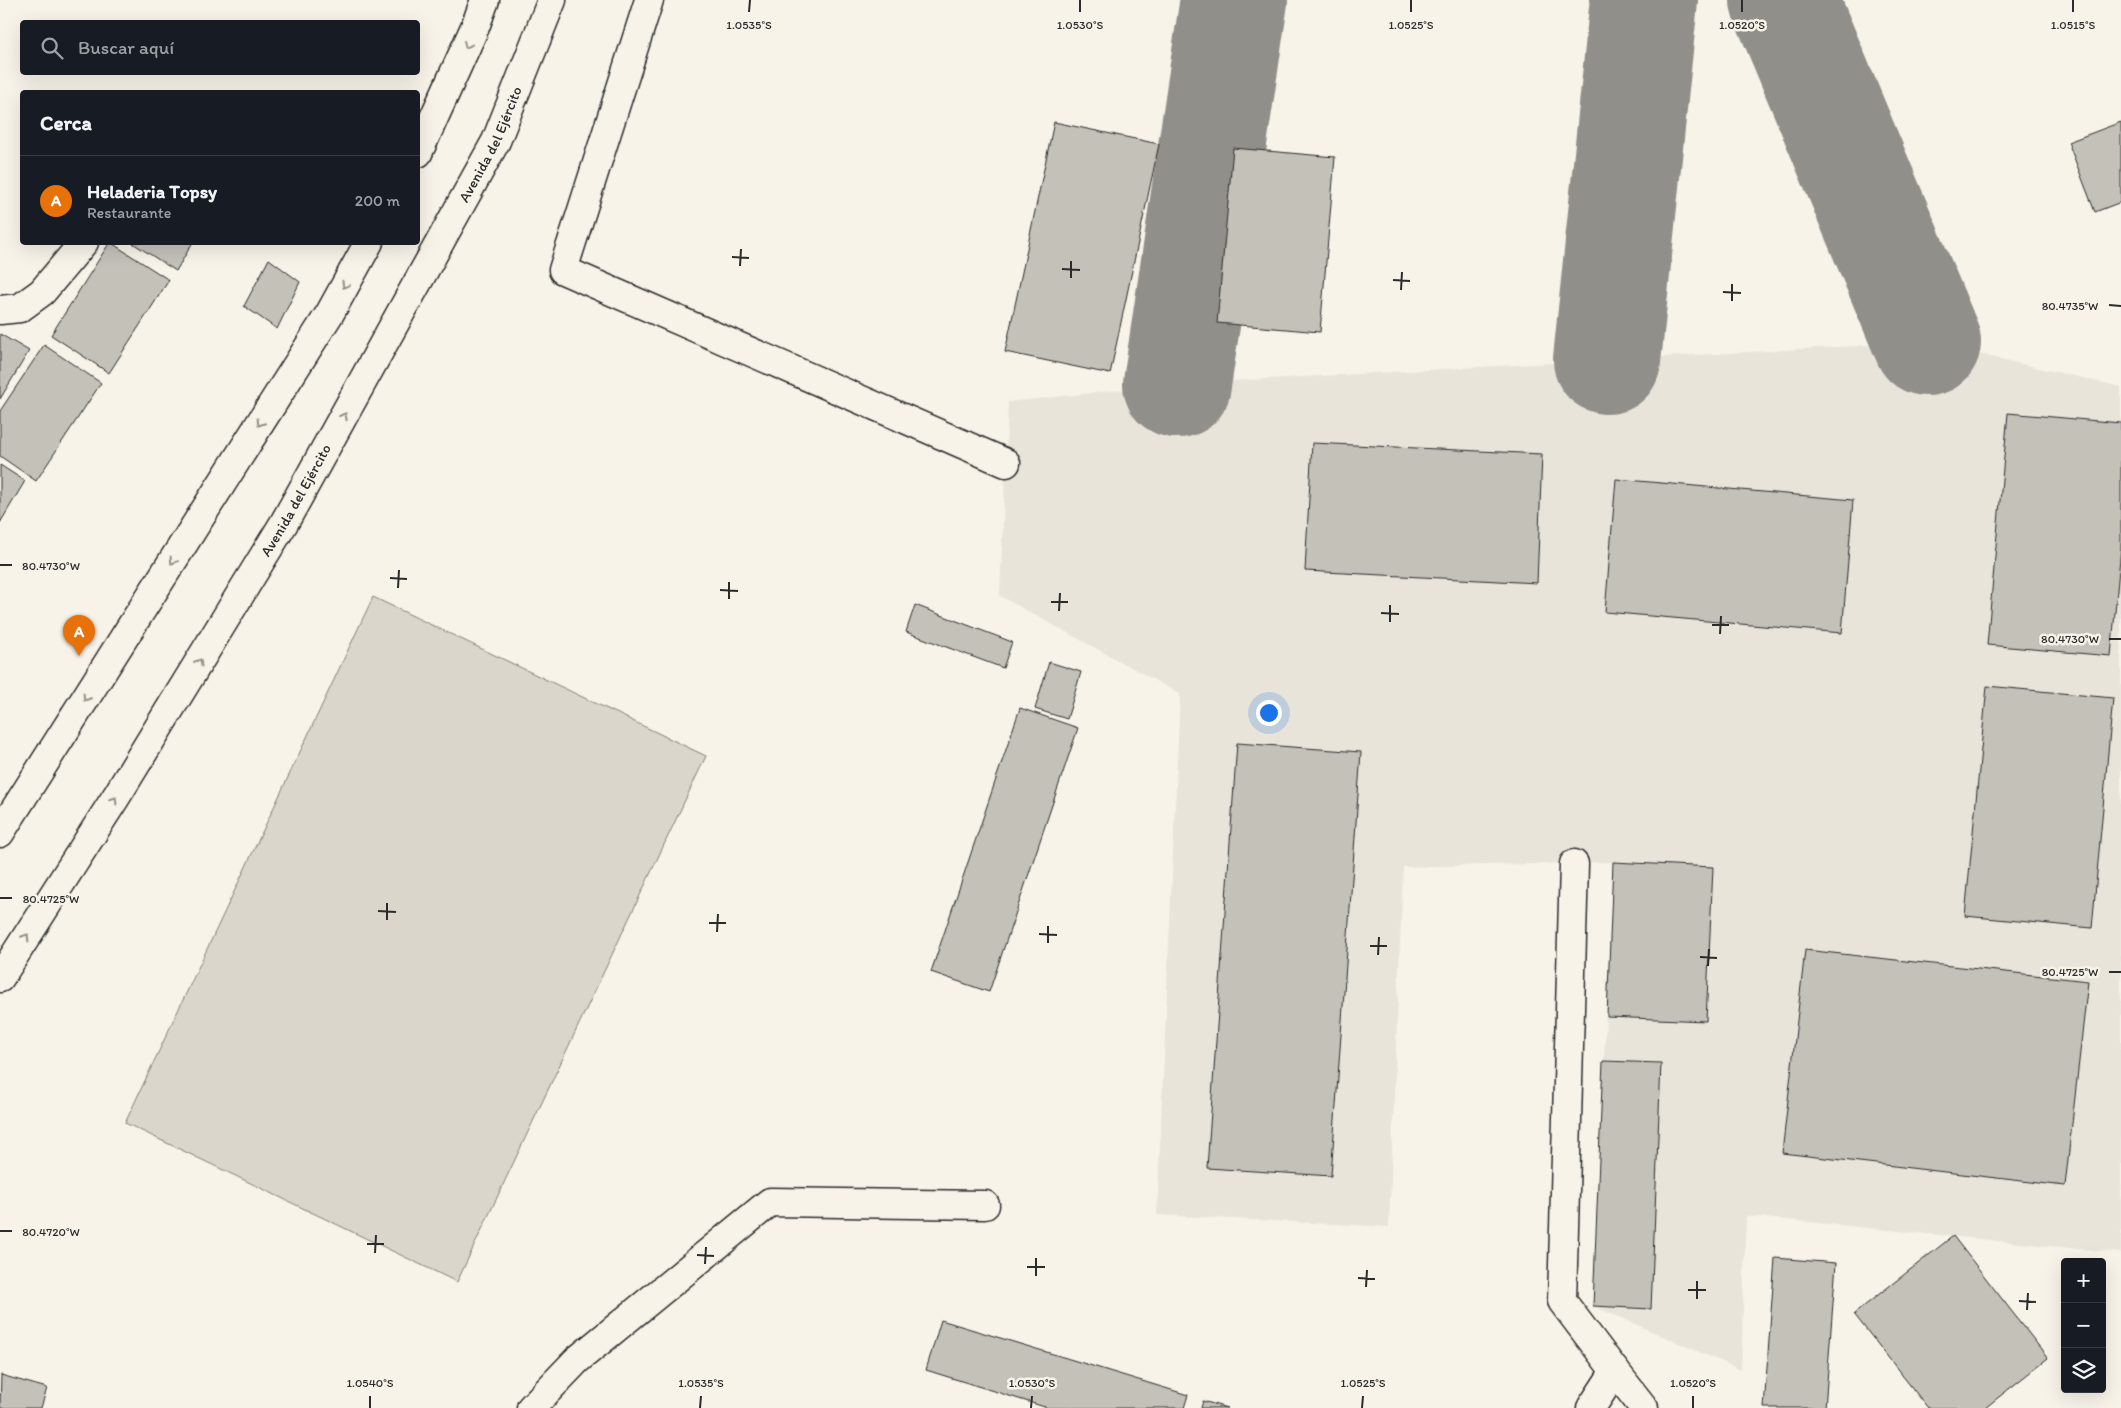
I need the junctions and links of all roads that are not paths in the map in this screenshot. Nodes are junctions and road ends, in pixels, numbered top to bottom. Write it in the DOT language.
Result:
graph roads {
  1 [pos="485,0"];
  2 [pos="552,0"];
  3 [pos="649,0"];
  4 [pos="420,149"];
  5 [pos="81,245"];
  6 [pos="367,245"];
  7 [pos="0,310"];
  8 [pos="1006,463"];
  9 [pos="0,833"];
  10 [pos="1574,864"];
  11 [pos="0,978"];
  12 [pos="986,1205"];
  13 [pos="1615,1370"];
  14 [pos="531,1408"];
  15 [pos="1591,1408"];
  16 [pos="1644,1408"];
  1 -- 4 [label="street, one-way"];
  11 -- 2 [label="street, Avenida del Ejército, one-way"];
  3 -- 8 [label="street"];
  5 -- 7 [label="street"];
  6 -- 9 [label="street, one-way"];
  10 -- 13 [label="street"];
  12 -- 14 [label="street"];
  13 -- 15 [label="street"];
  13 -- 16 [label="street"];
}
